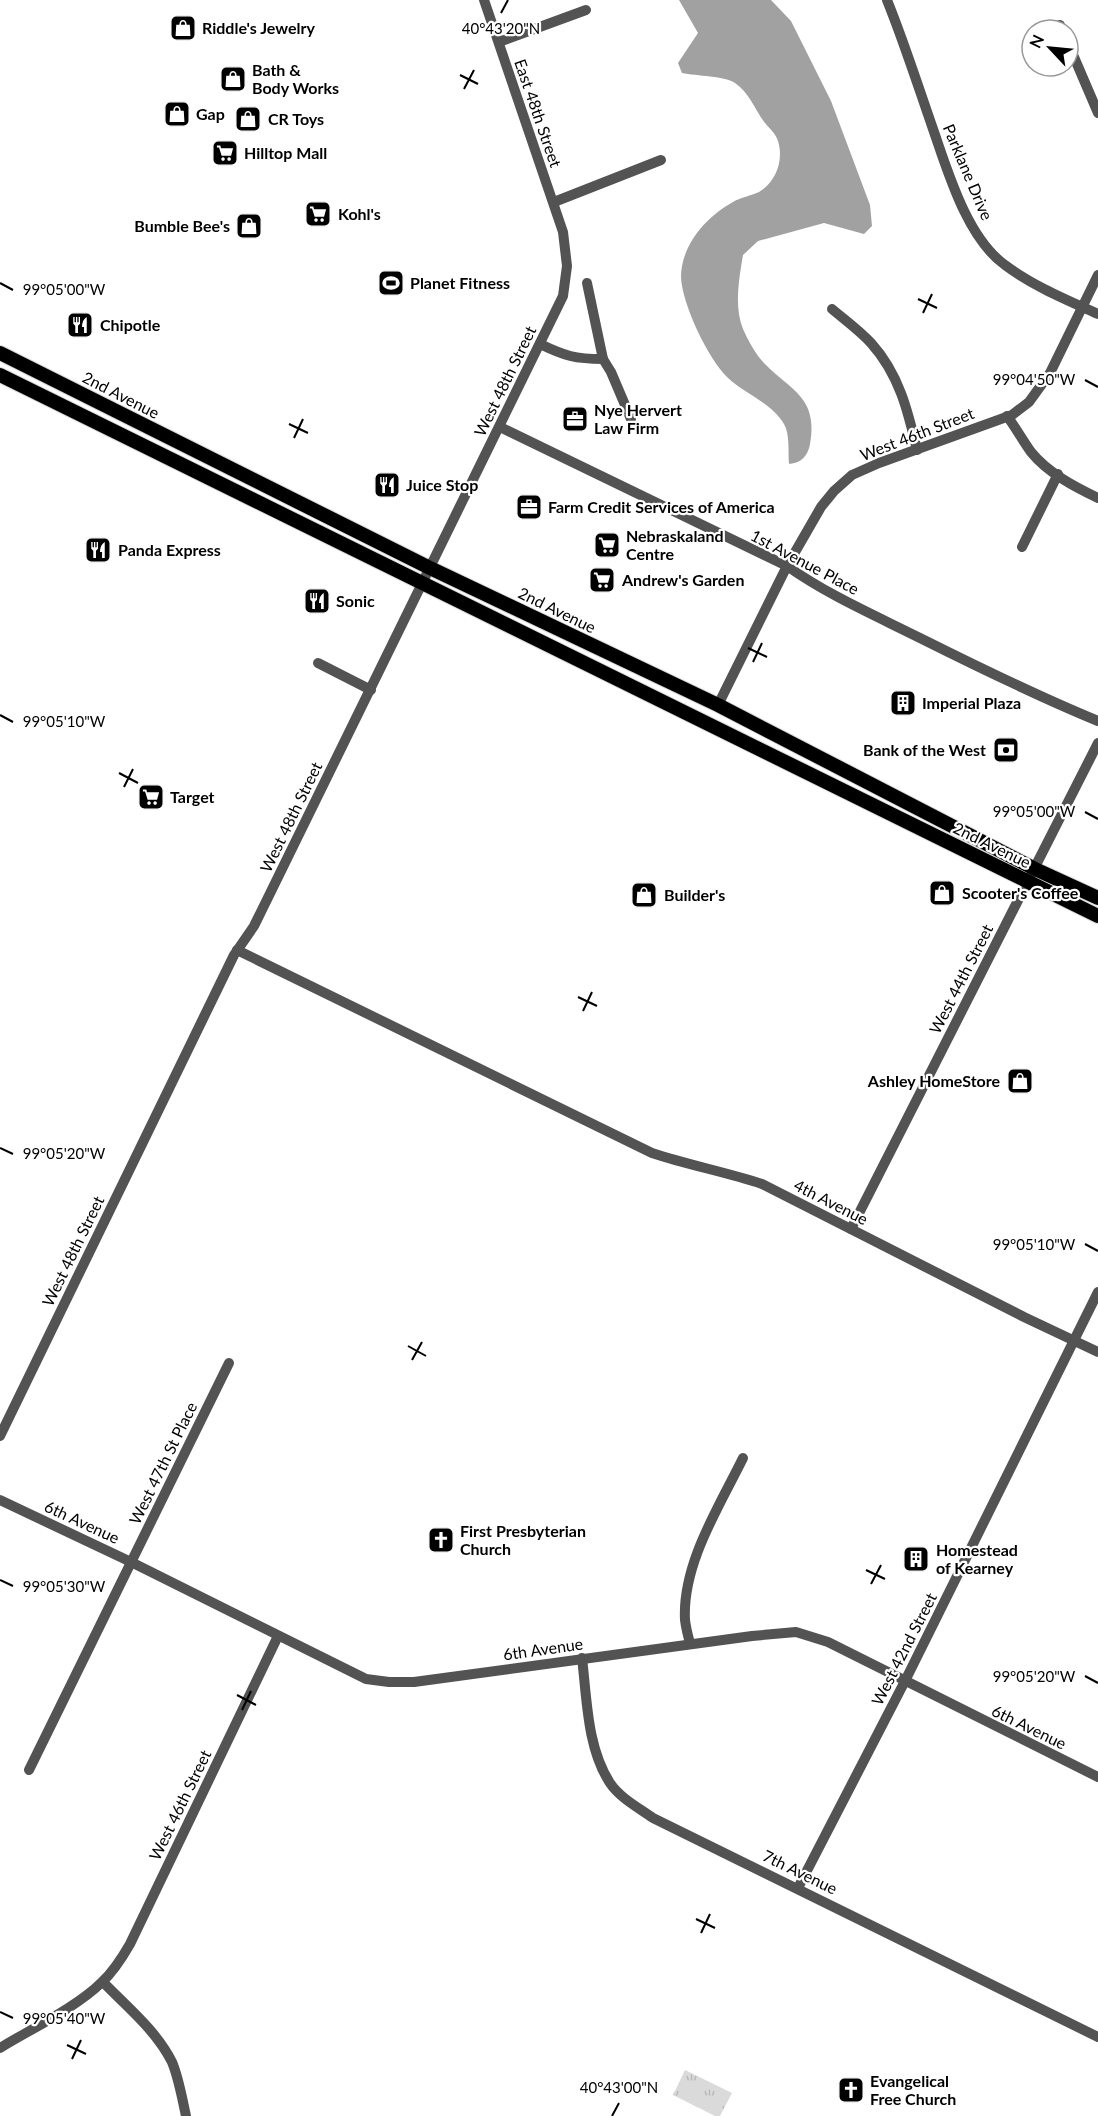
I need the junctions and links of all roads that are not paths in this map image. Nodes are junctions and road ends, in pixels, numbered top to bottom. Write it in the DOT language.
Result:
graph roads {
  1 [pos="484,0"];
  2 [pos="887,0"];
  3 [pos="586,10"];
  4 [pos="499,42"];
  5 [pos="1080,72"];
  6 [pos="1098,113"];
  7 [pos="662,160"];
  8 [pos="554,202"];
  9 [pos="1098,275"];
  10 [pos="587,283"];
  11 [pos="1082,307"];
  12 [pos="832,309"];
  13 [pos="1098,314"];
  14 [pos="540,344"];
  15 [pos="0,353"];
  16 [pos="603,359"];
  17 [pos="0,375"];
  18 [pos="1007,416"];
  19 [pos="631,419"];
  20 [pos="500,427"];
  21 [pos="917,450"];
  22 [pos="1058,474"];
  23 [pos="1098,498"];
  24 [pos="1022,547"];
  25 [pos="786,566"];
  26 [pos="430,567"];
  27 [pos="423,583"];
  28 [pos="318,663"];
  29 [pos="370,690"];
  30 [pos="718,705"];
  31 [pos="1098,721"];
  32 [pos="1098,742"];
  33 [pos="1032,875"];
  34 [pos="1098,898"];
  35 [pos="1098,916"];
  36 [pos="237,950"];
  37 [pos="851,1229"];
  38 [pos="1098,1293"];
  39 [pos="1074,1340"];
  40 [pos="1098,1352"];
  41 [pos="229,1363"];
  42 [pos="0,1436"];
  43 [pos="743,1458"];
  44 [pos="0,1500"];
  45 [pos="131,1562"];
  46 [pos="278,1636"];
  47 [pos="690,1643"];
  48 [pos="582,1658"];
  49 [pos="905,1680"];
  50 [pos="29,1770"];
  51 [pos="1098,1777"];
  52 [pos="798,1888"];
  53 [pos="103,1982"];
  54 [pos="1098,2037"];
  55 [pos="0,2048"];
  56 [pos="186,2116"];
  1 -- 4 [label="street, East 48th Street"];
  2 -- 11 [label="street, Parklane Drive"];
  3 -- 4 [label="street"];
  4 -- 8 [label="street, East 48th Street"];
  5 -- 6 [label="street"];
  7 -- 8 [label="street"];
  8 -- 14 [label="street, West 48th Street"];
  9 -- 11 [label="street, West 46th Street"];
  10 -- 16 [label="street"];
  11 -- 13 [label="street, Parklane Drive"];
  11 -- 18 [label="street, West 46th Street"];
  12 -- 21 [label="street"];
  14 -- 16 [label="street"];
  14 -- 20 [label="street, West 48th Street"];
  15 -- 26 [label="main road, 2nd Avenue"];
  16 -- 19 [label="street"];
  17 -- 27 [label="main road, 2nd Avenue"];
  18 -- 21 [label="street, West 46th Street"];
  18 -- 22 [label="street"];
  20 -- 25 [label="street, 1st Avenue Place"];
  20 -- 26 [label="street, West 48th Street"];
  21 -- 25 [label="street, West 46th Street"];
  22 -- 23 [label="street"];
  22 -- 24 [label="street"];
  25 -- 30 [label="street, West 46th Street"];
  25 -- 31 [label="street, 1st Avenue Place"];
  26 -- 27 [label="street, West 48th Street"];
  26 -- 30 [label="main road, 2nd Avenue"];
  27 -- 29 [label="street, West 48th Street"];
  27 -- 33 [label="main road, 2nd Avenue"];
  28 -- 29 [label="street"];
  29 -- 36 [label="street, West 48th Street"];
  30 -- 33 [label="main road, 2nd Avenue"];
  32 -- 33 [label="street, West 44th Street"];
  33 -- 34 [label="main road, 2nd Avenue"];
  33 -- 35 [label="main road, 2nd Avenue"];
  33 -- 37 [label="street, West 44th Street"];
  36 -- 37 [label="street, 4th Avenue"];
  36 -- 42 [label="street, West 48th Street"];
  37 -- 39 [label="street, 4th Avenue"];
  38 -- 39 [label="street, West 42nd Street"];
  39 -- 40 [label="street, 4th Avenue"];
  39 -- 49 [label="street, West 42nd Street"];
  41 -- 45 [label="street, West 47th St Place"];
  43 -- 47 [label="street"];
  44 -- 45 [label="street, 6th Avenue"];
  45 -- 46 [label="street, 6th Avenue"];
  45 -- 50 [label="street, West 47th St Place"];
  46 -- 48 [label="street, 6th Avenue"];
  46 -- 53 [label="street, West 46th Street"];
  47 -- 48 [label="street, 6th Avenue"];
  47 -- 49 [label="street, 6th Avenue"];
  48 -- 52 [label="street, 7th Avenue"];
  49 -- 51 [label="street, 6th Avenue"];
  49 -- 52 [label="street, West 42nd Street"];
  52 -- 54 [label="street, 7th Avenue"];
  53 -- 55 [label="street, West 46th Street"];
  53 -- 56 [label="street"];
}
